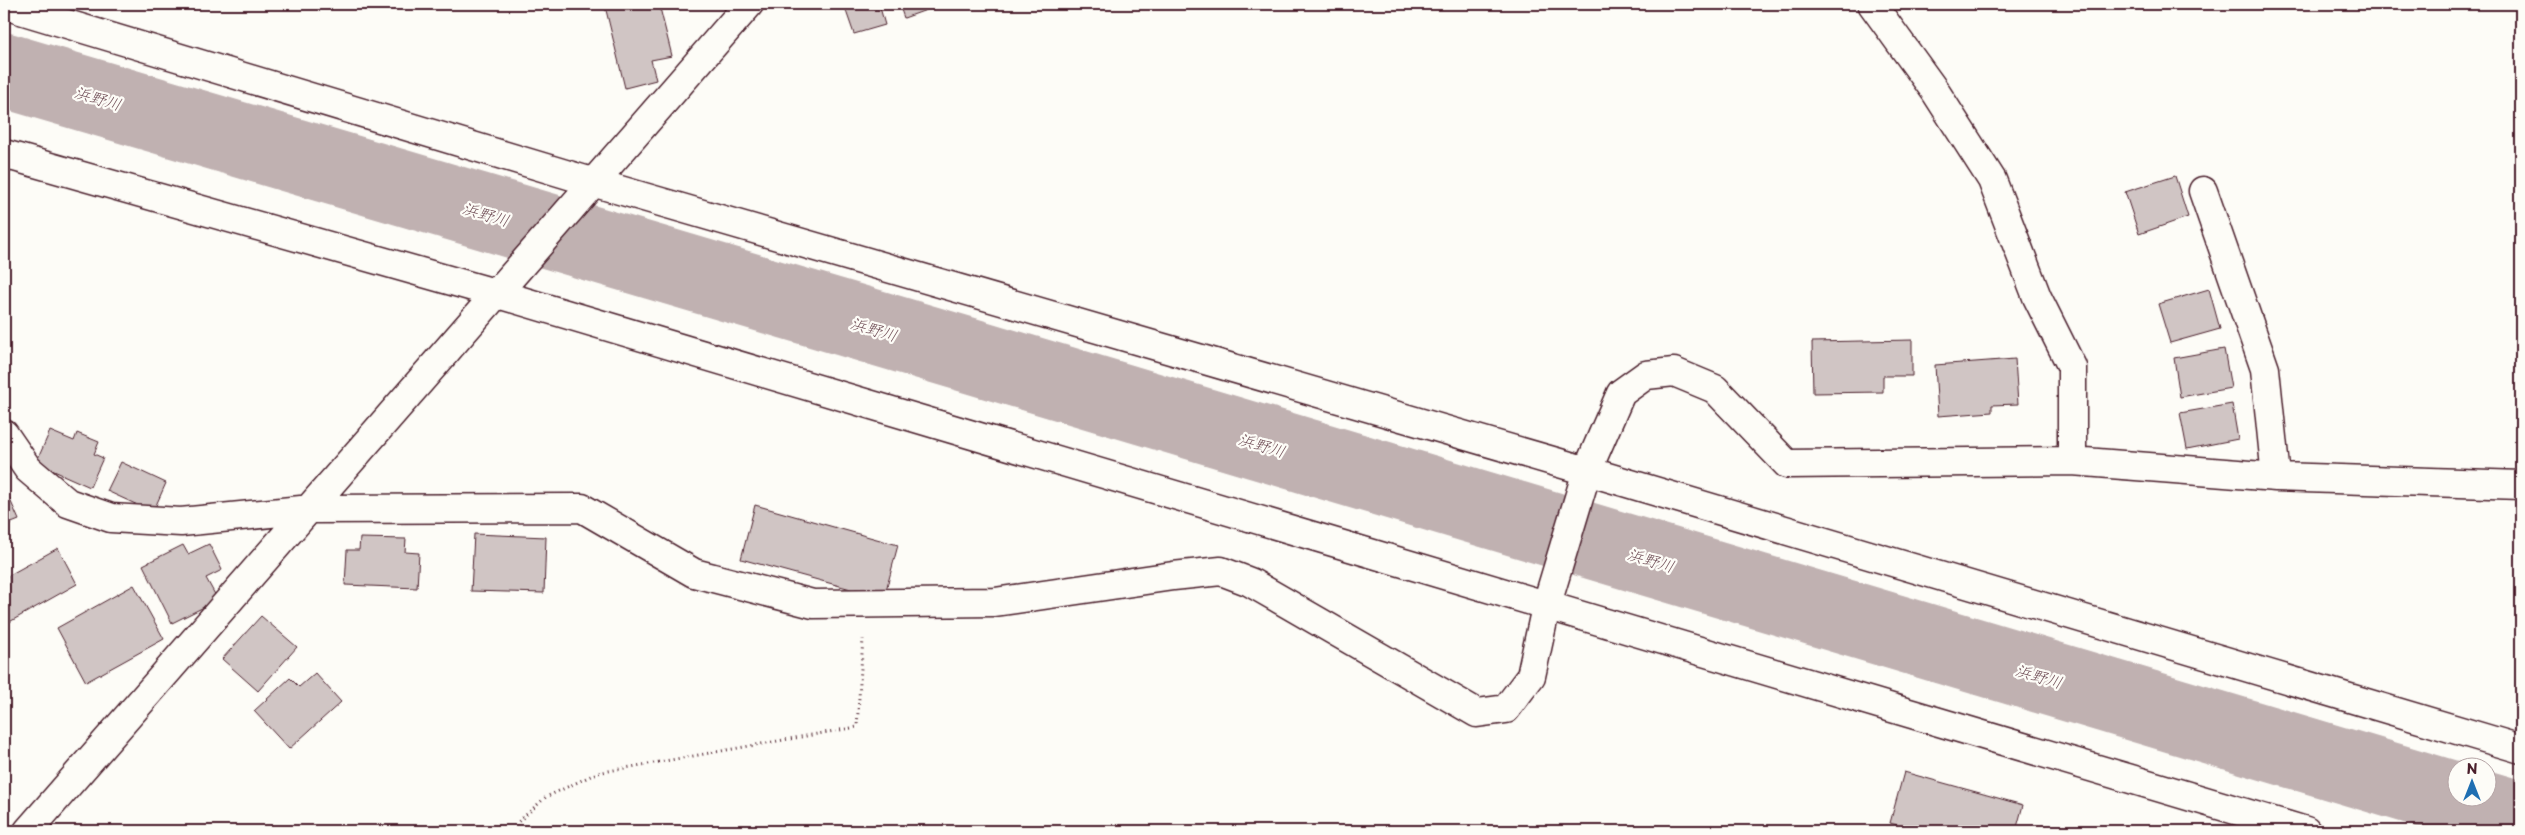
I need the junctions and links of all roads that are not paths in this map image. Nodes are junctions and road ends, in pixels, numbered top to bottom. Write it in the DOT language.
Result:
graph roads {
  1 [pos="750,4"];
  2 [pos="1872,4"];
  3 [pos="4,5"];
  4 [pos="4,154"];
  5 [pos="592,182"];
  6 [pos="2204,191"];
  7 [pos="498,294"];
  8 [pos="4,434"];
  9 [pos="2072,461"];
  10 [pos="1587,471"];
  11 [pos="2276,477"];
  12 [pos="2521,485"];
  13 [pos="311,509"];
  14 [pos="1546,607"];
  15 [pos="2521,749"];
  16 [pos="28,831"];
  17 [pos="2306,831"];
  1 -- 5 [label="street"];
  2 -- 9 [label="street"];
  3 -- 5 [label="street"];
  4 -- 7 [label="street"];
  5 -- 7 [label="street"];
  5 -- 10 [label="street"];
  6 -- 11 [label="street"];
  7 -- 13 [label="street"];
  7 -- 14 [label="street"];
  8 -- 13 [label="street"];
  9 -- 10 [label="street"];
  9 -- 11 [label="street"];
  10 -- 14 [label="street"];
  10 -- 15 [label="street"];
  11 -- 12 [label="street"];
  13 -- 14 [label="street"];
  13 -- 16 [label="street"];
  14 -- 17 [label="street"];
}
